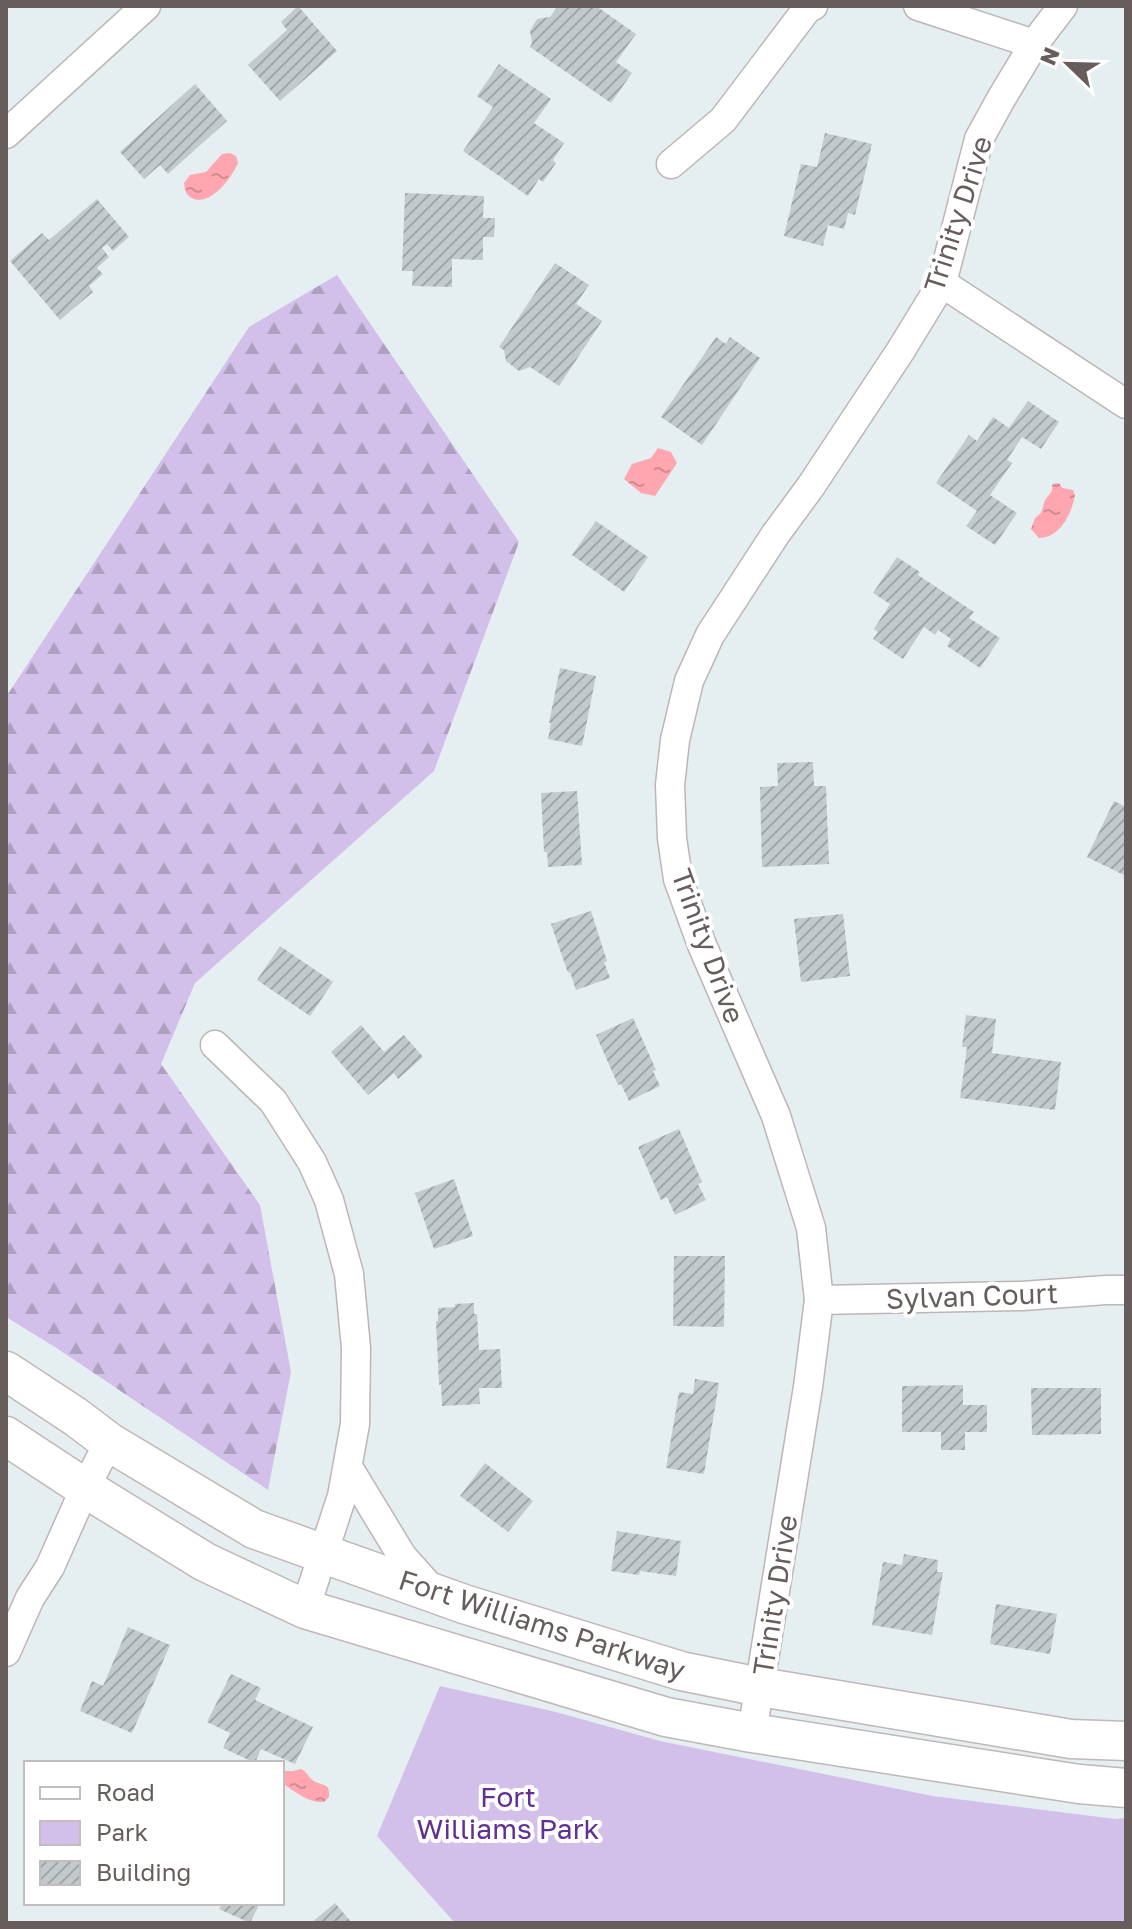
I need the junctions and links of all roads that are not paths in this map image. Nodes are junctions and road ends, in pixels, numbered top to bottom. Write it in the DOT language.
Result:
graph roads {
  1 [pos="146,6"];
  2 [pos="813,6"];
  3 [pos="918,6"];
  4 [pos="1063,6"];
  5 [pos="1034,44"];
  6 [pos="6,134"];
  7 [pos="671,164"];
  8 [pos="942,283"];
  9 [pos="1126,404"];
  10 [pos="215,1045"];
  11 [pos="1126,1290"];
  12 [pos="819,1300"];
  13 [pos="6,1371"];
  14 [pos="6,1436"];
  15 [pos="109,1442"];
  16 [pos="348,1467"];
  17 [pos="85,1488"];
  18 [pos="324,1553"];
  19 [pos="437,1594"];
  20 [pos="305,1609"];
  21 [pos="6,1652"];
  22 [pos="760,1687"];
  23 [pos="752,1733"];
  24 [pos="1126,1741"];
  25 [pos="1126,1788"];
  1 -- 6 [label="street"];
  2 -- 7 [label="street"];
  3 -- 5 [label="street"];
  4 -- 5 [label="street, Trinity Drive"];
  5 -- 8 [label="street, Trinity Drive"];
  8 -- 9 [label="street"];
  8 -- 12 [label="street, Trinity Drive"];
  10 -- 16 [label="street"];
  11 -- 12 [label="street, Sylvan Court"];
  12 -- 22 [label="street, Trinity Drive"];
  13 -- 15 [label="street, Fort Williams Parkway"];
  14 -- 17 [label="street, Fort Williams Parkway"];
  15 -- 17 [label="street"];
  15 -- 18 [label="street, Fort Williams Parkway"];
  16 -- 18 [label="street"];
  16 -- 19 [label="street"];
  17 -- 20 [label="street, Fort Williams Parkway"];
  17 -- 21 [label="street"];
  18 -- 19 [label="street, Fort Williams Parkway"];
  18 -- 20 [label="street"];
  19 -- 22 [label="street, Fort Williams Parkway"];
  20 -- 23 [label="street, Fort Williams Parkway"];
  22 -- 23 [label="street, Trinity Drive"];
  22 -- 24 [label="street, Fort Williams Parkway"];
  23 -- 25 [label="street, Fort Williams Parkway"];
}
